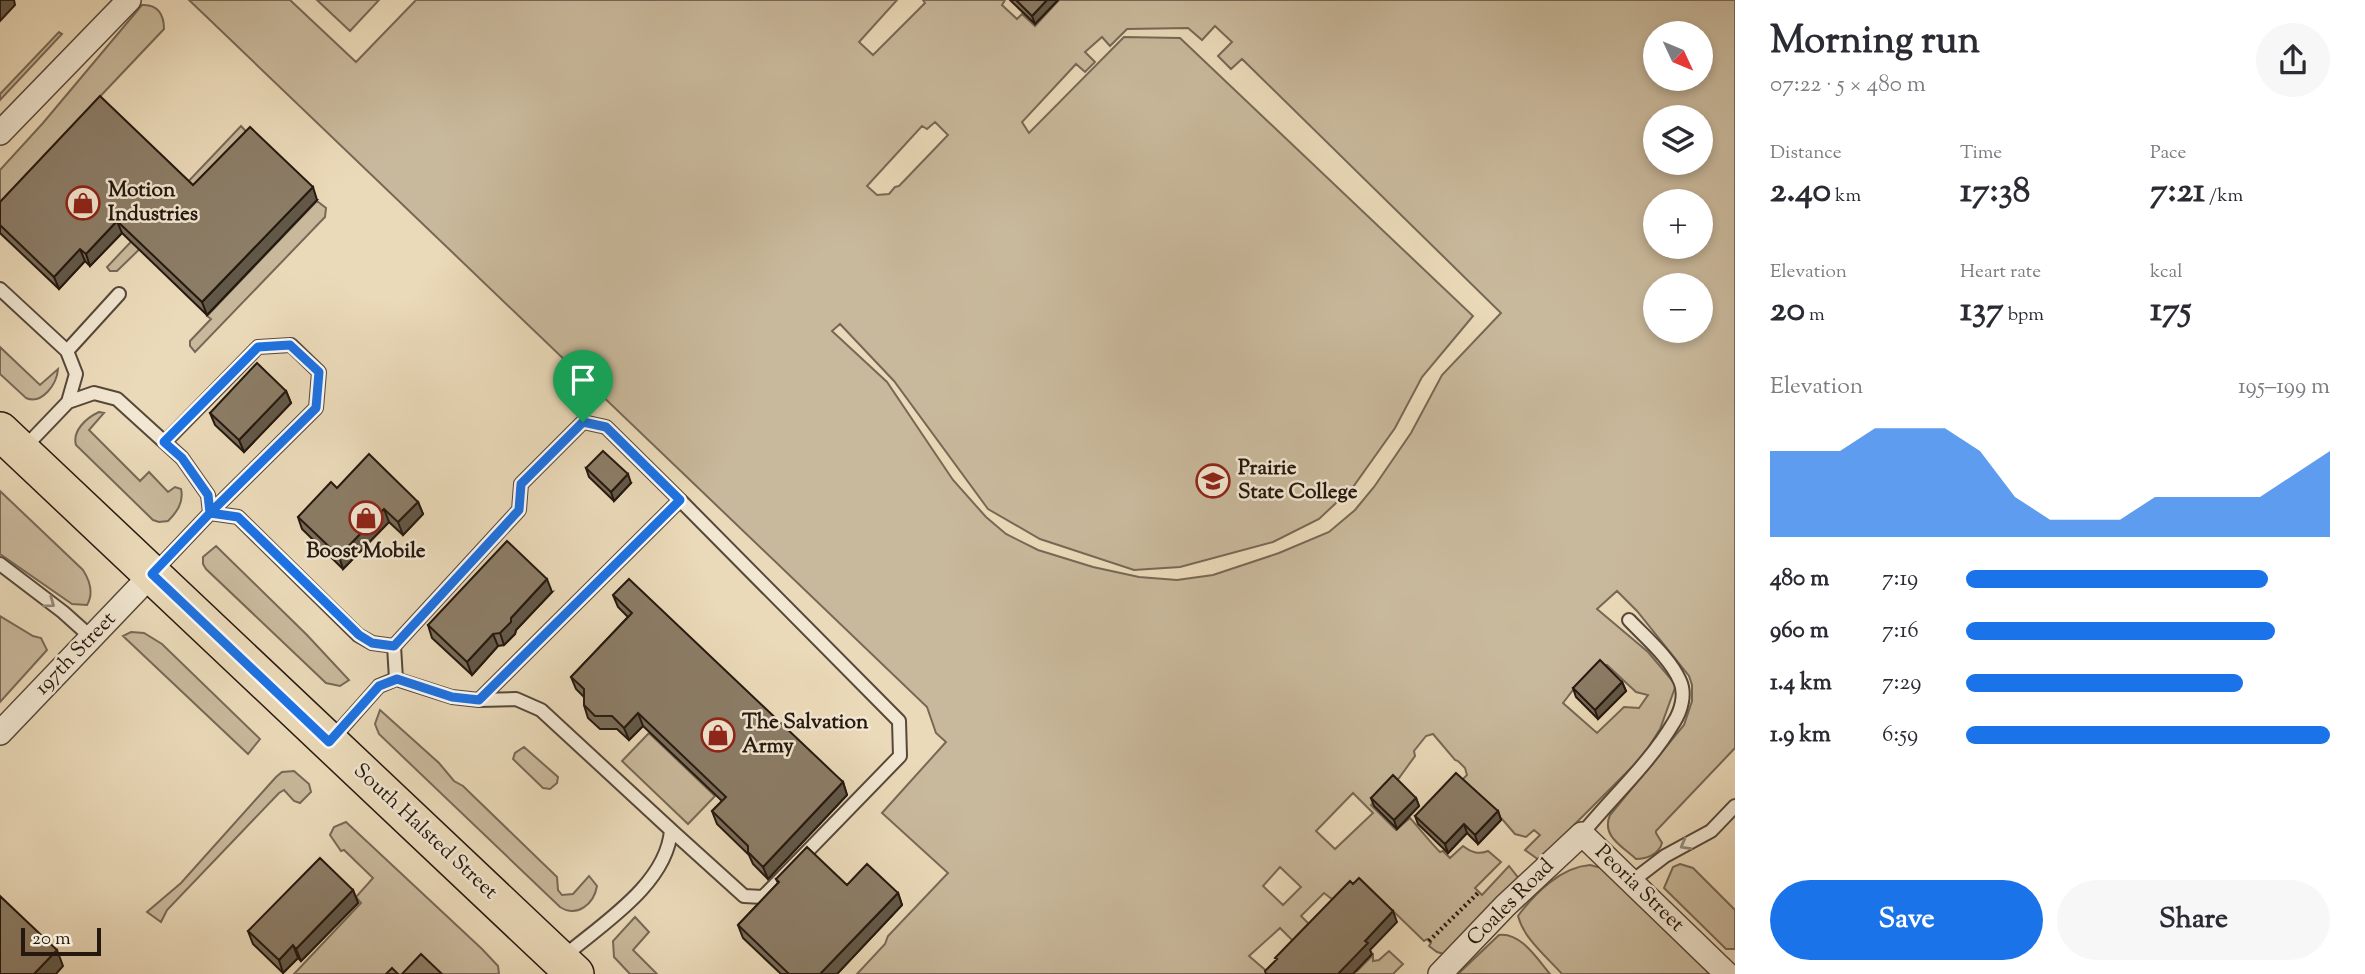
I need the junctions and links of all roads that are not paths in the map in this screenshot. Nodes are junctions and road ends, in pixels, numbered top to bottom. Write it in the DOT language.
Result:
graph roads {
  1 [pos="129,0"];
  2 [pos="0,133"];
  3 [pos="0,289"];
  4 [pos="120,294"];
  5 [pos="67,351"];
  6 [pos="68,402"];
  7 [pos="11,441"];
  8 [pos="164,442"];
  9 [pos="680,500"];
  10 [pos="210,513"];
  11 [pos="3,567"];
  12 [pos="152,574"];
  13 [pos="1629,620"];
  14 [pos="92,638"];
  15 [pos="394,646"];
  16 [pos="397,679"];
  17 [pos="479,700"];
  18 [pos="0,733"];
  19 [pos="329,742"];
  20 [pos="1735,806"];
  21 [pos="671,830"];
  22 [pos="1582,834"];
  23 [pos="1632,882"];
  24 [pos="561,969"];
  25 [pos="1440,974"];
  26 [pos="1727,974"];
  1 -- 2 [label="street"];
  3 -- 5 [label="lane"];
  4 -- 5 [label="lane"];
  5 -- 6 [label="lane"];
  6 -- 7 [label="lane"];
  6 -- 8 [label="lane"];
  7 -- 12 [label="main road, South Halsted Street"];
  8 -- 10 [label="lane"];
  8 -- 10 [label="lane"];
  9 -- 15 [label="lane"];
  9 -- 17 [label="lane"];
  9 -- 21 [label="lane"];
  10 -- 12 [label="lane"];
  10 -- 15 [label="lane"];
  11 -- 14 [label="lane, one-way"];
  12 -- 14 [label="street, 197th Street"];
  12 -- 19 [label="main road, South Halsted Street"];
  13 -- 22 [label="lane"];
  14 -- 18 [label="street, 197th Street"];
  15 -- 16 [label="lane"];
  16 -- 17 [label="lane"];
  16 -- 19 [label="lane"];
  17 -- 21 [label="lane"];
  19 -- 24 [label="main road, South Halsted Street"];
  20 -- 23 [label="lane, one-way"];
  21 -- 24 [label="lane"];
  22 -- 23 [label="street, Peoria Street"];
  22 -- 25 [label="street, Coales Road"];
  23 -- 26 [label="street, Peoria Street"];
}
